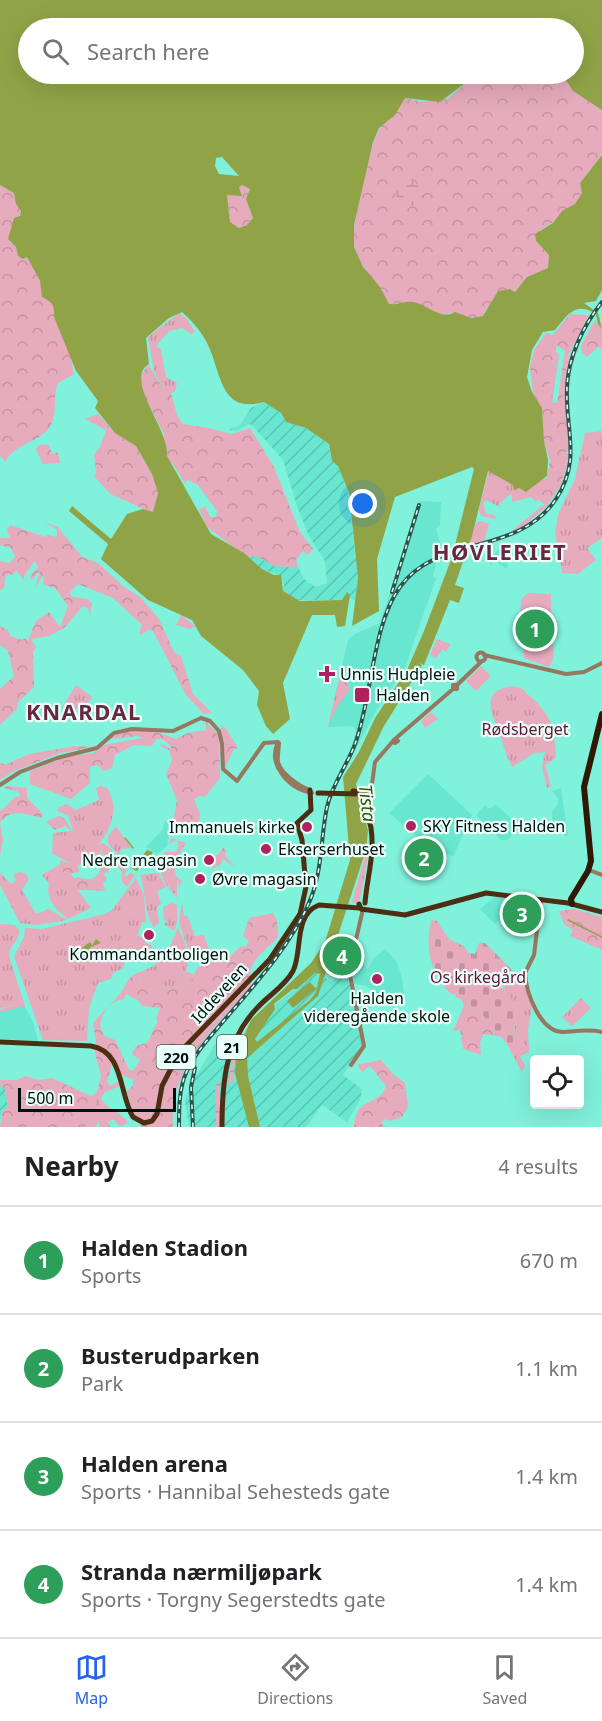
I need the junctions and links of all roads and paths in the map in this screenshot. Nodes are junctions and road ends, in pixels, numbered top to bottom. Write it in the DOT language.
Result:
graph roads {
  1 [pos="602,663"];
  2 [pos="602,714"];
  3 [pos="0,785"];
  4 [pos="314,792"];
  5 [pos="363,794"];
  6 [pos="588,871"];
  7 [pos="602,875"];
  8 [pos="540,900"];
  9 [pos="572,901"];
  10 [pos="362,906"];
  11 [pos="599,912"];
  12 [pos="602,1032"];
  13 [pos="0,1042"];
  14 [pos="351,1065"];
  15 [pos="222,1127"];
  1 -- 5 [label="street"];
  2 -- 6 [label="highway"];
  3 -- 4 [label="street"];
  4 -- 5 [label="main road, bridge"];
  4 -- 13 [label="main road, Iddeveien / 220"];
  5 -- 10 [label="main road"];
  6 -- 7 [label="street"];
  6 -- 9 [label="highway"];
  8 -- 9 [label="main road"];
  8 -- 10 [label="main road"];
  8 -- 12 [label="street"];
  9 -- 11 [label="main road"];
  10 -- 14 [label="street"];
  10 -- 15 [label="main road, 21"];
}
